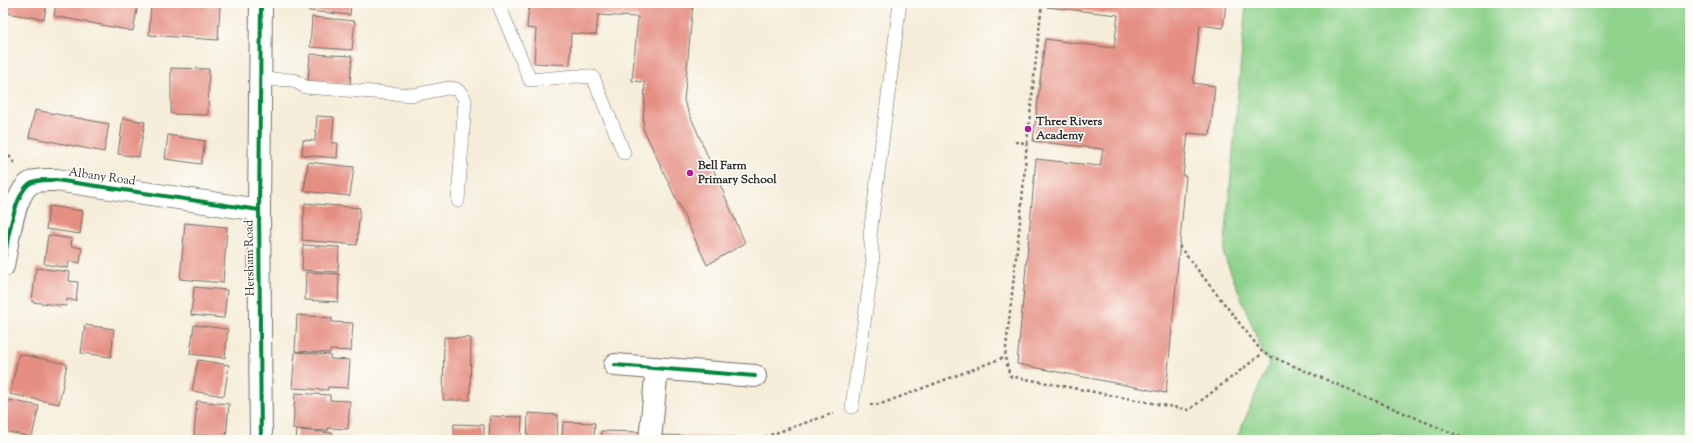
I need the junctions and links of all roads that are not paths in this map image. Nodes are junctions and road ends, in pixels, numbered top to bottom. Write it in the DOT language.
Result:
graph roads {
  1 [pos="261,3"];
  2 [pos="498,3"];
  3 [pos="900,3"];
  4 [pos="260,79"];
  5 [pos="624,153"];
  6 [pos="458,201"];
  7 [pos="259,210"];
  8 [pos="3,266"];
  9 [pos="615,365"];
  10 [pos="657,368"];
  11 [pos="755,376"];
  12 [pos="852,407"];
  13 [pos="261,440"];
  14 [pos="650,440"];
  1 -- 4 [label="street, Hersham Road"];
  2 -- 5 [label="lane"];
  3 -- 12 [label="lane"];
  4 -- 6 [label="lane"];
  4 -- 7 [label="street, Hersham Road"];
  7 -- 8 [label="street, Albany Road"];
  7 -- 13 [label="street, Hersham Road"];
  9 -- 10 [label="street"];
  10 -- 11 [label="street"];
  10 -- 14 [label="street"];
}
